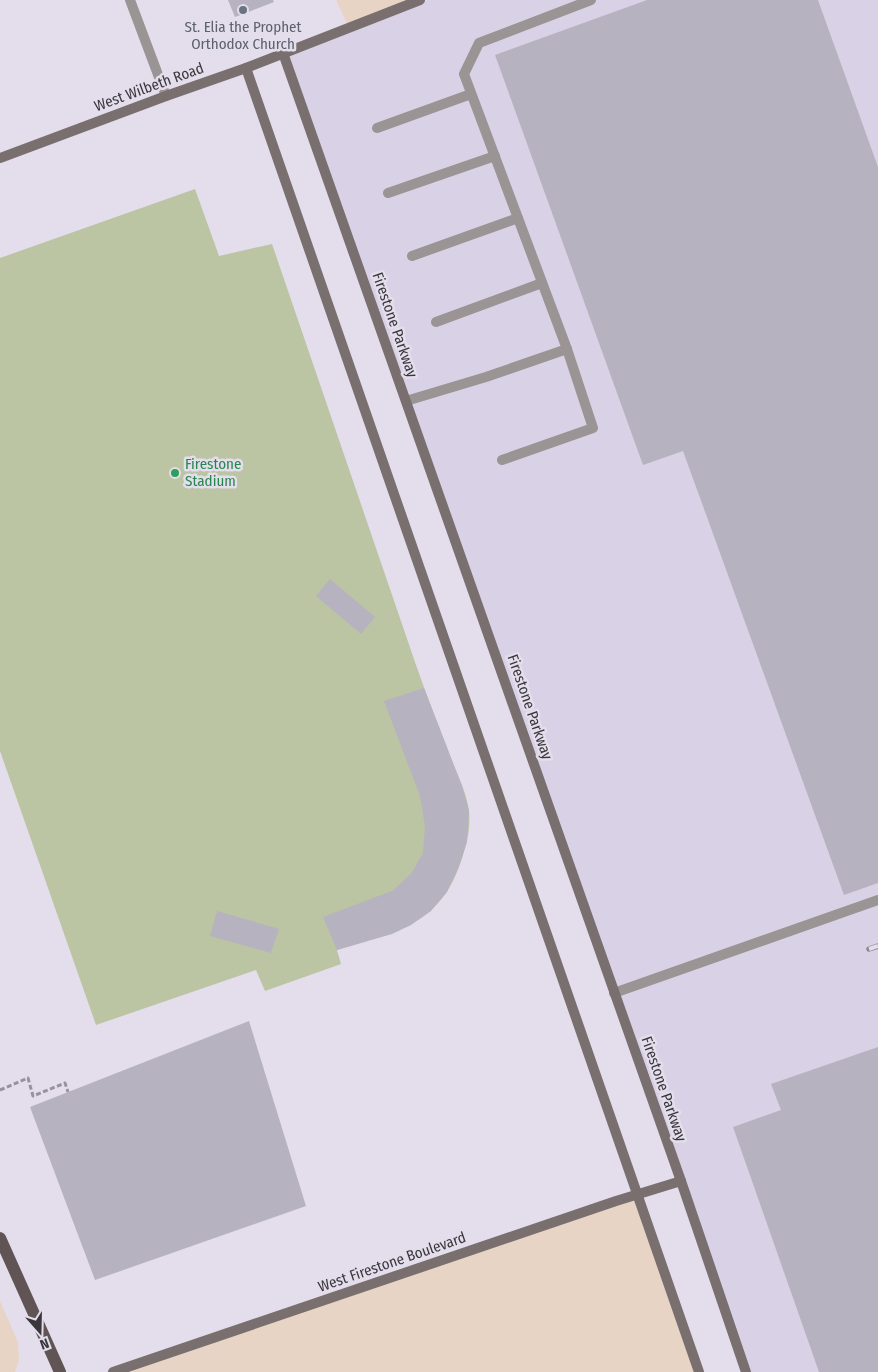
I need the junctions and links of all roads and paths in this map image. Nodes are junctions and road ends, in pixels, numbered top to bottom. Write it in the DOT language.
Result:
graph roads {
  1 [pos="130,0"];
  2 [pos="420,0"];
  3 [pos="591,0"];
  4 [pos="283,53"];
  5 [pos="246,68"];
  6 [pos="472,94"];
  7 [pos="166,96"];
  8 [pos="377,128"];
  9 [pos="495,156"];
  10 [pos="0,158"];
  11 [pos="388,193"];
  12 [pos="518,218"];
  13 [pos="412,256"];
  14 [pos="542,283"];
  15 [pos="436,322"];
  16 [pos="567,349"];
  17 [pos="406,401"];
  18 [pos="502,460"];
  19 [pos="878,900"];
  20 [pos="614,993"];
  21 [pos="0,1090"];
  22 [pos="68,1092"];
  23 [pos="680,1181"];
  24 [pos="637,1194"];
  25 [pos="0,1238"];
  26 [pos="60,1372"];
  27 [pos="113,1372"];
  28 [pos="698,1372"];
  29 [pos="746,1372"];
  1 -- 7 [label="street"];
  2 -- 4 [label="street, West Wilbeth Road"];
  3 -- 6 [label="street"];
  4 -- 5 [label="street, West Wilbeth Road"];
  4 -- 17 [label="street, Firestone Parkway"];
  5 -- 7 [label="street, West Wilbeth Road"];
  5 -- 24 [label="street"];
  6 -- 8 [label="street"];
  6 -- 9 [label="street"];
  7 -- 10 [label="street, West Wilbeth Road"];
  9 -- 11 [label="street"];
  9 -- 12 [label="street"];
  12 -- 13 [label="street"];
  12 -- 14 [label="street"];
  14 -- 15 [label="street"];
  14 -- 16 [label="street"];
  16 -- 17 [label="street"];
  16 -- 18 [label="street"];
  17 -- 20 [label="street, Firestone Parkway"];
  19 -- 20 [label="street"];
  20 -- 23 [label="street, Firestone Parkway"];
  21 -- 22 [label="path"];
  23 -- 24 [label="street, West Firestone Boulevard"];
  23 -- 29 [label="street, Firestone Parkway"];
  24 -- 27 [label="street, West Firestone Boulevard"];
  24 -- 28 [label="street"];
  25 -- 26 [label="main road"];
}
